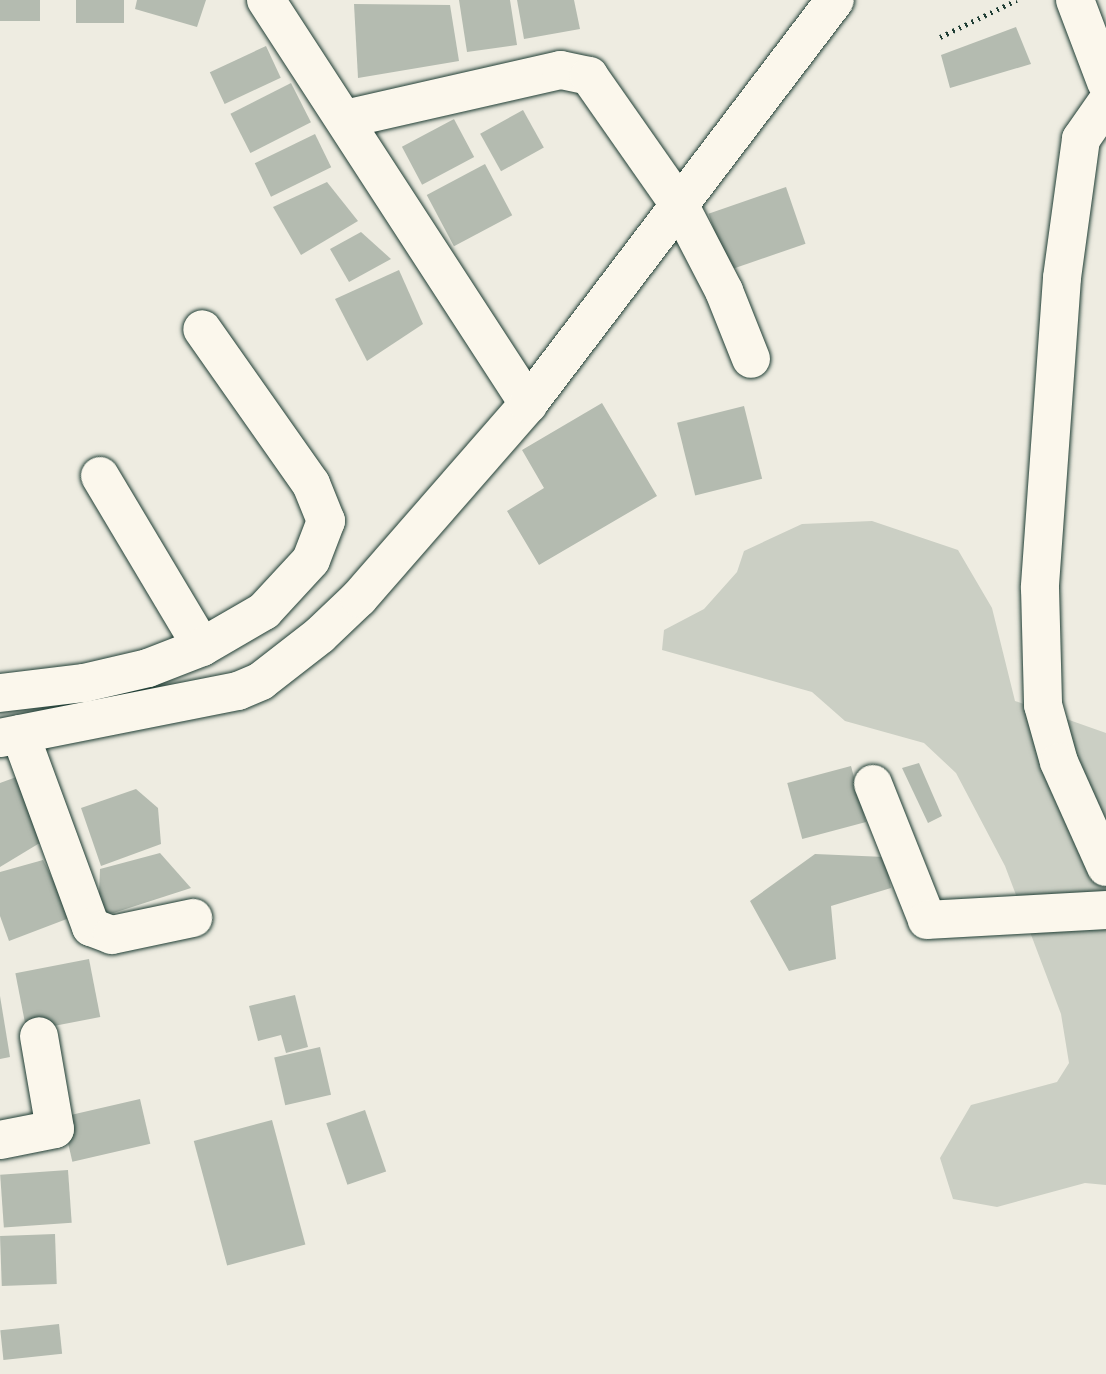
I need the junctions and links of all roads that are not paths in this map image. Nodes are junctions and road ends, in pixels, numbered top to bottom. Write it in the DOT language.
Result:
graph roads {
  1 [pos="266,0"];
  2 [pos="835,0"];
  3 [pos="1075,0"];
  4 [pos="1106,82"];
  5 [pos="1106,103"];
  6 [pos="345,119"];
  7 [pos="680,206"];
  8 [pos="202,329"];
  9 [pos="751,359"];
  10 [pos="528,404"];
  11 [pos="100,476"];
  12 [pos="202,647"];
  13 [pos="0,692"];
  14 [pos="10,736"];
  15 [pos="873,784"];
  16 [pos="1106,867"];
  17 [pos="1106,910"];
  18 [pos="193,918"];
  19 [pos="39,1036"];
  20 [pos="0,1139"];
  1 -- 6 [label="street"];
  2 -- 7 [label="street"];
  3 -- 4 [label="street"];
  5 -- 16 [label="street"];
  6 -- 7 [label="street"];
  6 -- 10 [label="street"];
  7 -- 9 [label="street"];
  7 -- 10 [label="street"];
  8 -- 12 [label="street"];
  10 -- 14 [label="street"];
  11 -- 12 [label="street"];
  12 -- 13 [label="street"];
  14 -- 18 [label="street"];
  15 -- 17 [label="street"];
  19 -- 20 [label="street"];
}
